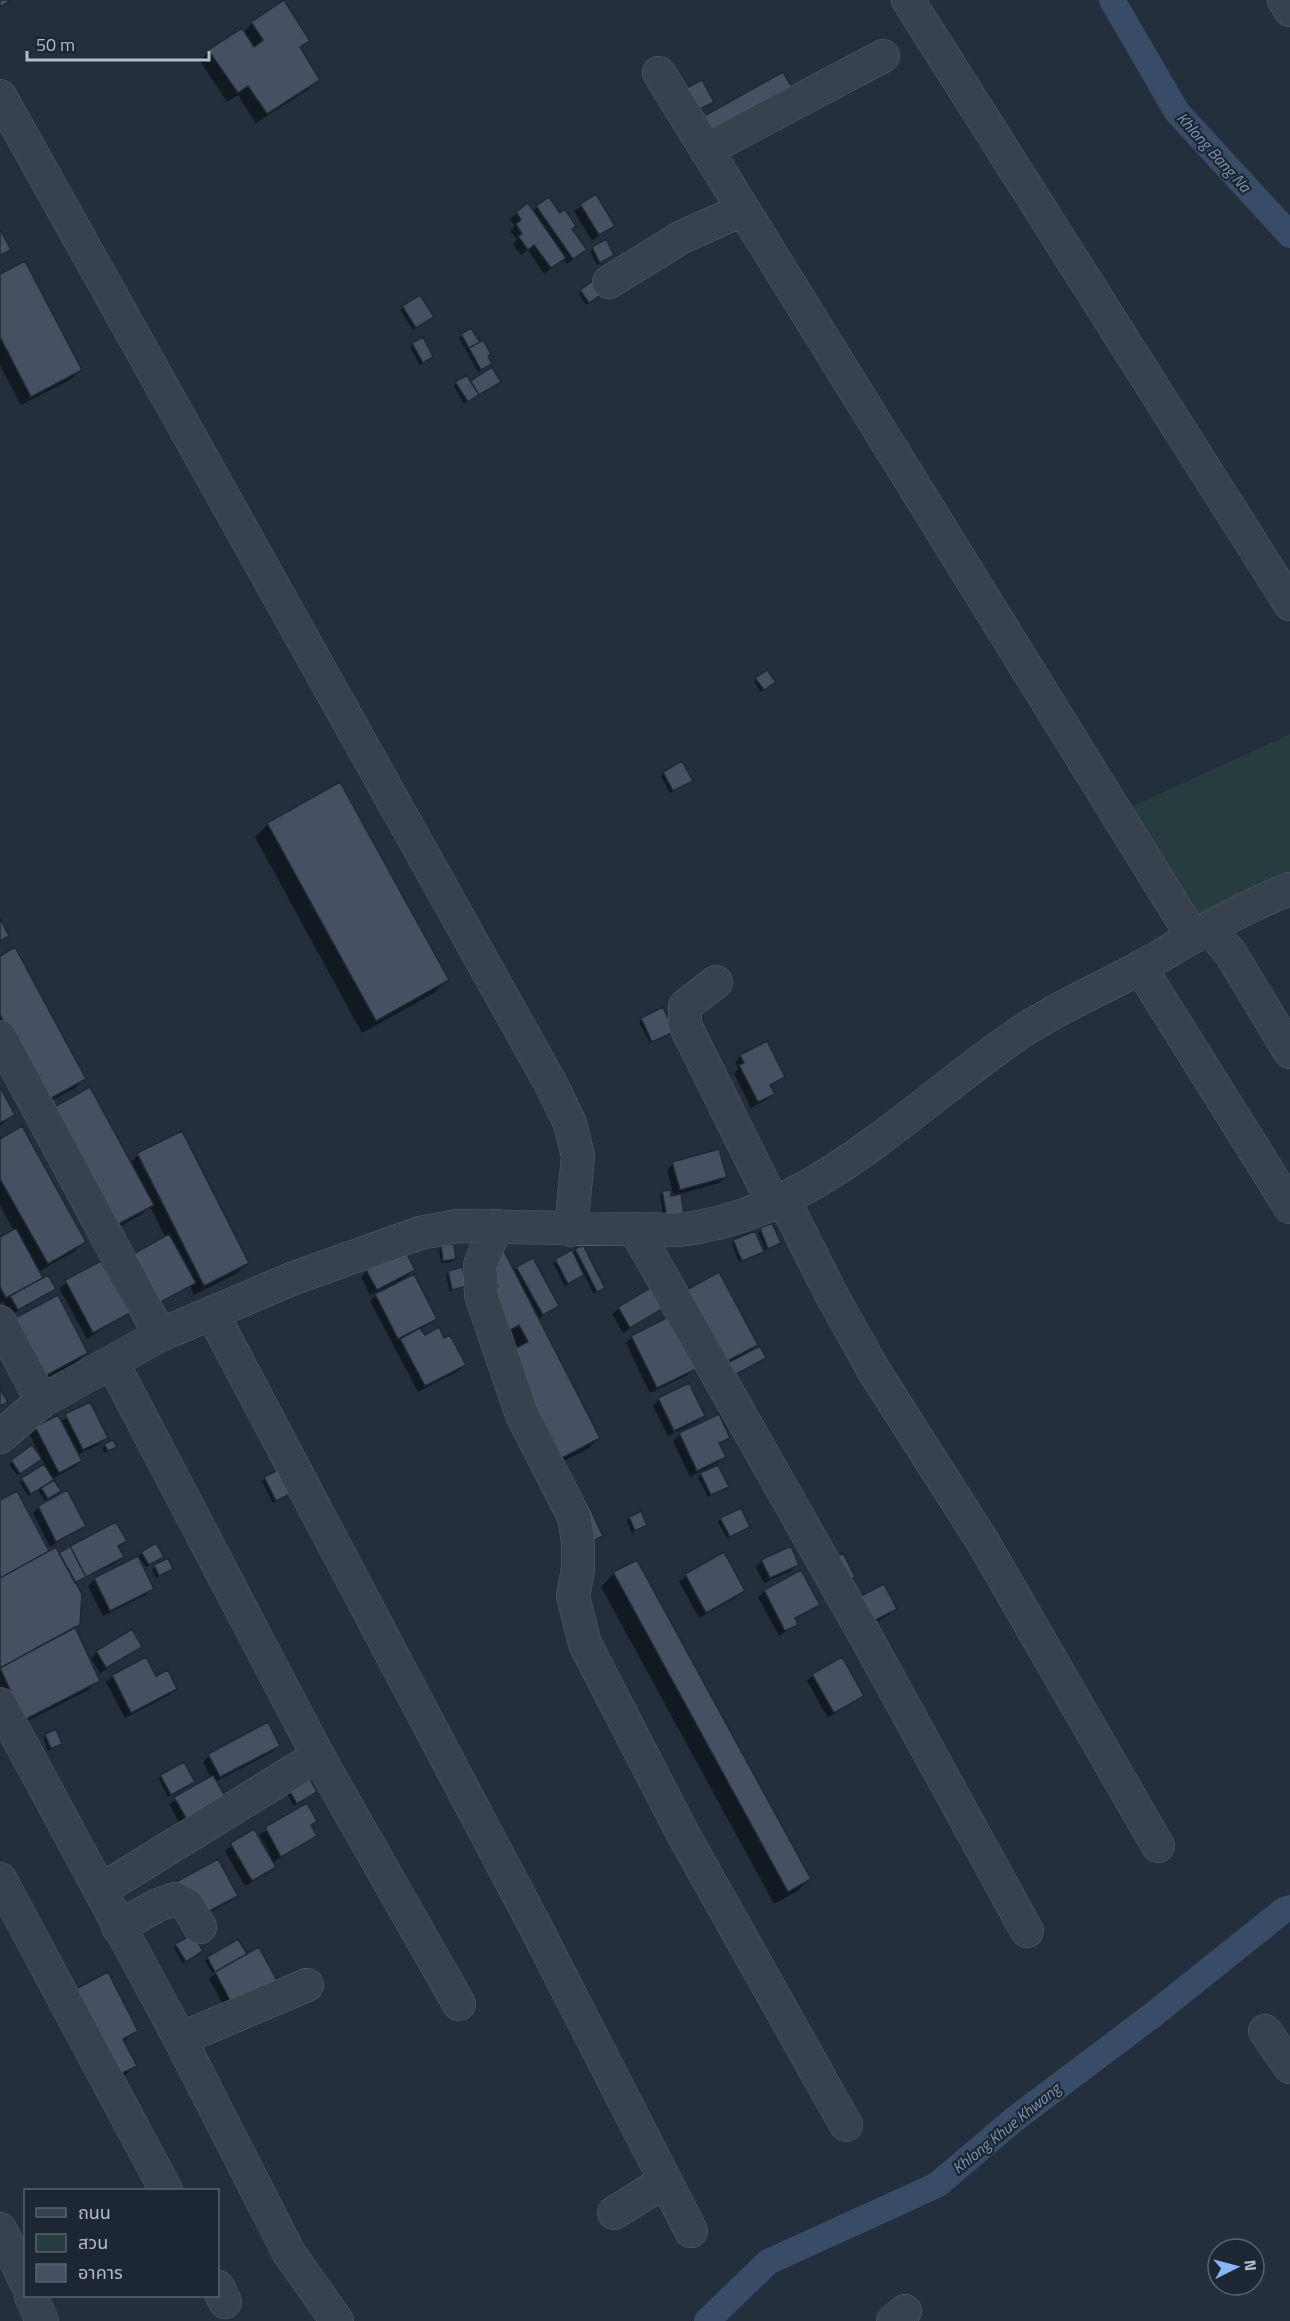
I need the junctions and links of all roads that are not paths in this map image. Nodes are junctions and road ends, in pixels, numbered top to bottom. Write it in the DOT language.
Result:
graph roads {
  1 [pos="908,0"];
  2 [pos="1284,0"];
  3 [pos="1290,10"];
  4 [pos="883,56"];
  5 [pos="660,73"];
  6 [pos="0,96"];
  7 [pos="706,150"];
  8 [pos="742,210"];
  9 [pos="609,282"];
  10 [pos="1290,604"];
  11 [pos="1290,889"];
  12 [pos="1201,932"];
  13 [pos="1140,967"];
  14 [pos="716,982"];
  15 [pos="0,1037"];
  16 [pos="1290,1052"];
  17 [pos="778,1201"];
  18 [pos="1290,1206"];
  19 [pos="496,1226"];
  20 [pos="635,1229"];
  21 [pos="571,1230"];
  22 [pos="213,1314"];
  23 [pos="0,1322"];
  24 [pos="160,1335"];
  25 [pos="112,1362"];
  26 [pos="42,1401"];
  27 [pos="0,1437"];
  28 [pos="0,1704"];
  29 [pos="318,1756"];
  30 [pos="1158,1846"];
  31 [pos="0,1879"];
  32 [pos="101,1890"];
  33 [pos="118,1926"];
  34 [pos="200,1927"];
  35 [pos="1027,1931"];
  36 [pos="307,1985"];
  37 [pos="459,2004"];
  38 [pos="1265,2031"];
  39 [pos="180,2039"];
  40 [pos="1290,2067"];
  41 [pos="846,2125"];
  42 [pos="665,2181"];
  43 [pos="165,2189"];
  44 [pos="614,2213"];
  45 [pos="0,2229"];
  46 [pos="691,2231"];
  47 [pos="24,2291"];
  48 [pos="337,2321"];
  1 -- 10 [label="street"];
  2 -- 3 [label="street"];
  4 -- 7 [label="street"];
  5 -- 7 [label="street"];
  6 -- 21 [label="street"];
  7 -- 8 [label="street"];
  8 -- 9 [label="street"];
  8 -- 12 [label="street"];
  11 -- 12 [label="street"];
  12 -- 13 [label="street"];
  12 -- 16 [label="street"];
  13 -- 17 [label="street"];
  13 -- 18 [label="street"];
  14 -- 17 [label="street"];
  15 -- 24 [label="street"];
  17 -- 20 [label="street"];
  17 -- 30 [label="street"];
  19 -- 21 [label="street"];
  19 -- 22 [label="street"];
  19 -- 41 [label="street"];
  20 -- 21 [label="street"];
  20 -- 35 [label="street"];
  22 -- 24 [label="street"];
  22 -- 42 [label="street"];
  23 -- 26 [label="street"];
  24 -- 25 [label="street"];
  25 -- 26 [label="street"];
  25 -- 29 [label="street"];
  26 -- 27 [label="street"];
  28 -- 32 [label="street"];
  29 -- 32 [label="street"];
  29 -- 37 [label="street"];
  31 -- 43 [label="street"];
  32 -- 33 [label="street"];
  33 -- 34 [label="street"];
  33 -- 39 [label="street"];
  36 -- 39 [label="street"];
  38 -- 40 [label="street"];
  39 -- 48 [label="street"];
  42 -- 44 [label="street"];
  42 -- 46 [label="street"];
  45 -- 47 [label="street"];
}
